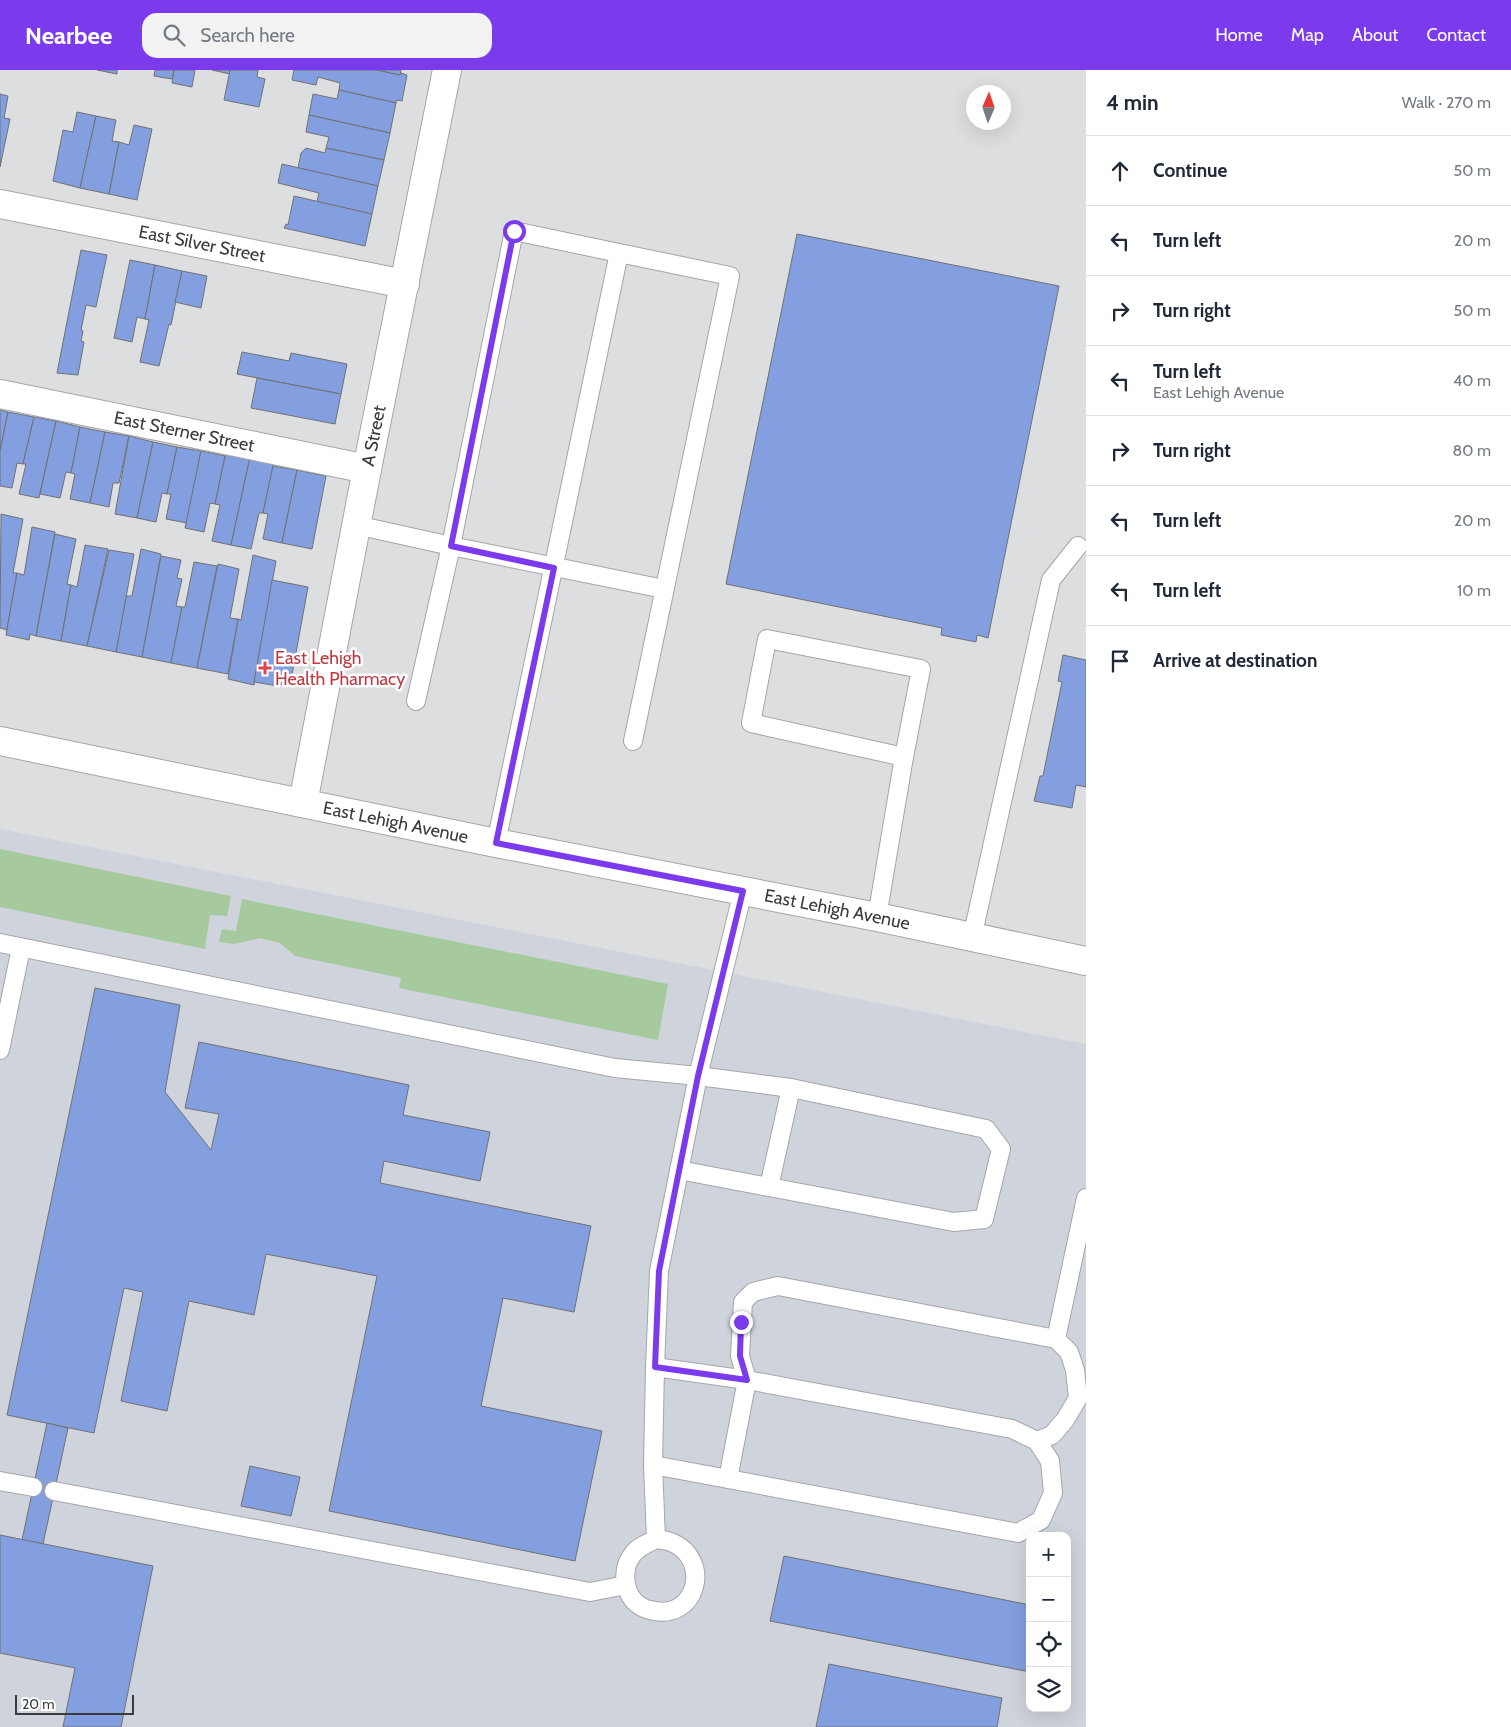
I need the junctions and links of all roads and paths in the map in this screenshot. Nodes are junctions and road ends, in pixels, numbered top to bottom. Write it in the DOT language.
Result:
graph roads {
  1 [pos="447,70"];
  2 [pos="0,204"];
  3 [pos="619,253"];
  4 [pos="405,284"];
  5 [pos="0,394"];
  6 [pos="367,469"];
  7 [pos="356,525"];
  8 [pos="451,546"];
  9 [pos="1078,546"];
  10 [pos="554,568"];
  11 [pos="664,589"];
  12 [pos="416,701"];
  13 [pos="0,740"];
  14 [pos="633,741"];
  15 [pos="904,757"];
  16 [pos="303,803"];
  17 [pos="496,843"];
  18 [pos="743,891"];
  19 [pos="877,917"];
  20 [pos="972,938"];
  21 [pos="0,943"];
  22 [pos="21,948"];
  23 [pos="1086,961"];
  24 [pos="0,1050"];
  25 [pos="698,1076"];
  26 [pos="791,1088"];
  27 [pos="678,1170"];
  28 [pos="769,1187"];
  29 [pos="1086,1198"];
  30 [pos="1056,1339"];
  31 [pos="655,1367"];
  32 [pos="747,1380"];
  33 [pos="1037,1441"];
  34 [pos="653,1465"];
  35 [pos="728,1479"];
  36 [pos="0,1481"];
  37 [pos="33,1487"];
  38 [pos="54,1491"];
  39 [pos="656,1539"];
  40 [pos="626,1585"];
  1 -- 4 [label="street, A Street"];
  2 -- 4 [label="street, East Silver Street"];
  3 -- 8 [label="lane"];
  3 -- 10 [label="lane"];
  3 -- 11 [label="lane"];
  4 -- 6 [label="street, A Street"];
  5 -- 6 [label="street, East Sterner Street"];
  6 -- 7 [label="street, A Street"];
  7 -- 8 [label="lane"];
  7 -- 16 [label="street, A Street"];
  8 -- 10 [label="lane"];
  8 -- 12 [label="lane"];
  9 -- 20 [label="lane"];
  10 -- 11 [label="lane"];
  10 -- 17 [label="lane"];
  11 -- 14 [label="lane"];
  13 -- 16 [label="street, East Lehigh Avenue"];
  15 -- 15 [label="lane"];
  15 -- 19 [label="lane"];
  16 -- 17 [label="street, East Lehigh Avenue"];
  17 -- 18 [label="street, East Lehigh Avenue"];
  18 -- 19 [label="street, East Lehigh Avenue"];
  18 -- 25 [label="lane"];
  19 -- 20 [label="street, East Lehigh Avenue"];
  20 -- 23 [label="street, East Lehigh Avenue"];
  21 -- 22 [label="lane"];
  22 -- 24 [label="lane"];
  22 -- 25 [label="lane"];
  25 -- 26 [label="lane"];
  25 -- 27 [label="lane"];
  26 -- 28 [label="lane"];
  26 -- 28 [label="lane"];
  27 -- 28 [label="lane"];
  27 -- 31 [label="lane"];
  29 -- 30 [label="lane"];
  30 -- 32 [label="lane"];
  30 -- 33 [label="lane"];
  31 -- 32 [label="lane"];
  31 -- 34 [label="lane"];
  32 -- 33 [label="lane"];
  32 -- 35 [label="lane"];
  33 -- 35 [label="lane"];
  34 -- 35 [label="lane"];
  34 -- 39 [label="lane"];
  36 -- 37 [label="lane"];
  38 -- 40 [label="lane"];
  39 -- 40 [label="lane"];
  39 -- 40 [label="lane"];
}
